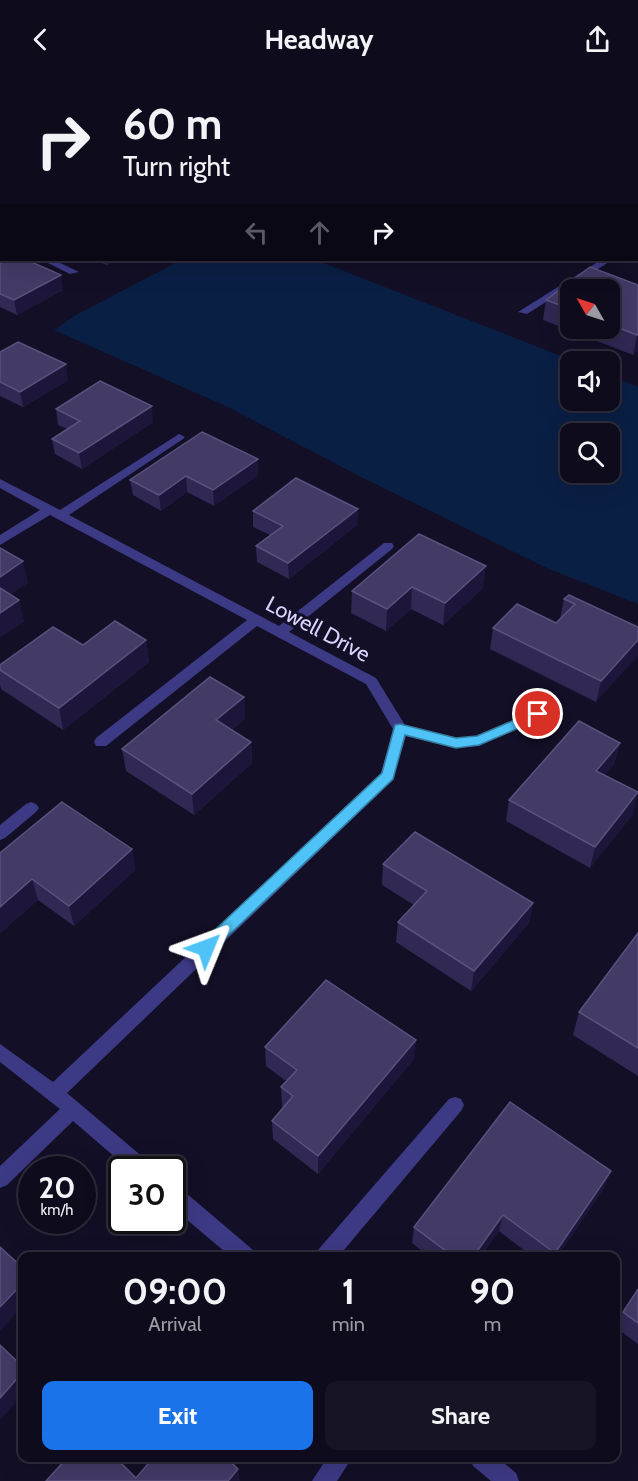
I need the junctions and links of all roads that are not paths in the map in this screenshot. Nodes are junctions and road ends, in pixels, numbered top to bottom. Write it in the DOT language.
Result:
graph roads {
  1 [pos="49,261"];
  2 [pos="606,261"];
  3 [pos="74,272"];
  4 [pos="523,312"];
  5 [pos="179,437"];
  6 [pos="0,483"];
  7 [pos="55,512"];
  8 [pos="0,541"];
  9 [pos="388,546"];
  10 [pos="256,620"];
  11 [pos="280,632"];
  12 [pos="538,714"];
  13 [pos="400,729"];
  14 [pos="101,742"];
  15 [pos="31,808"];
  16 [pos="0,834"];
  17 [pos="0,1052"];
  18 [pos="54,1093"];
  19 [pos="455,1105"];
  20 [pos="73,1110"];
  21 [pos="127,1156"];
  22 [pos="0,1179"];
  23 [pos="186,1206"];
  24 [pos="240,1252"];
  25 [pos="329,1252"];
  26 [pos="338,1462"];
  27 [pos="486,1462"];
  28 [pos="323,1481"];
  29 [pos="508,1481"];
  1 -- 3 [label="street"];
  2 -- 4 [label="street"];
  5 -- 7 [label="street"];
  6 -- 7 [label="street, Lowell Drive"];
  7 -- 8 [label="street"];
  7 -- 10 [label="street, Lowell Drive"];
  9 -- 11 [label="street"];
  10 -- 11 [label="street, Lowell Drive"];
  10 -- 14 [label="street"];
  11 -- 13 [label="street, Lowell Drive"];
  12 -- 13 [label="street"];
  13 -- 18 [label="street"];
  15 -- 16 [label="street"];
  17 -- 18 [label="street"];
  18 -- 20 [label="street"];
  19 -- 25 [label="street"];
  20 -- 21 [label="street"];
  20 -- 22 [label="street"];
  23 -- 24 [label="street"];
  26 -- 28 [label="street"];
  27 -- 29 [label="street"];
}
